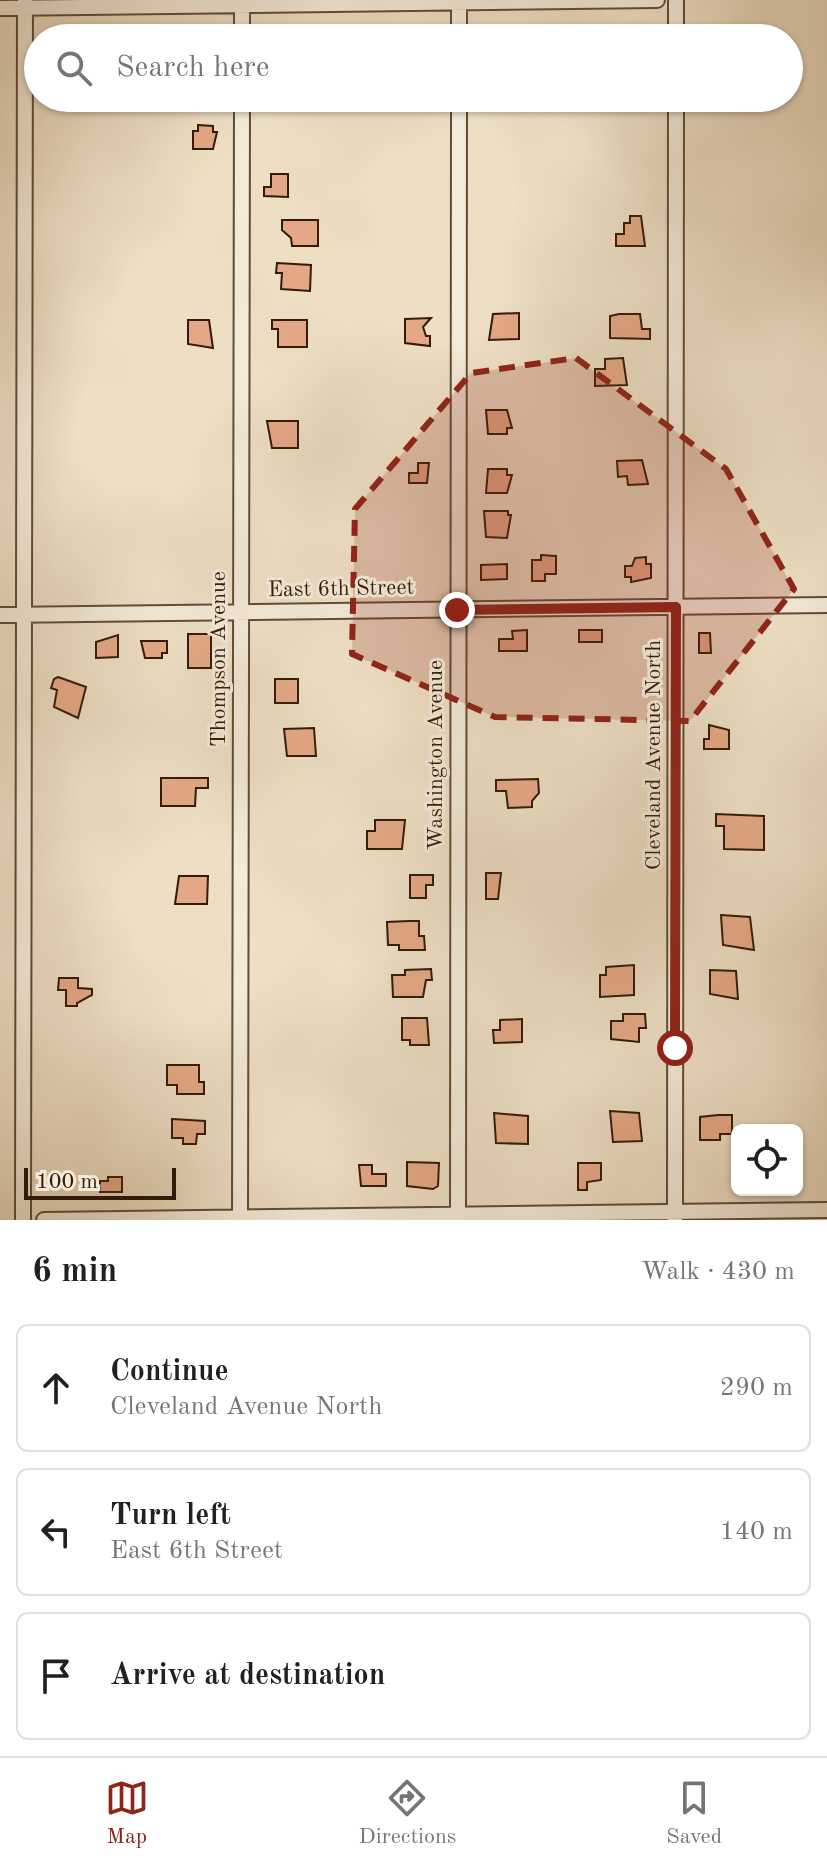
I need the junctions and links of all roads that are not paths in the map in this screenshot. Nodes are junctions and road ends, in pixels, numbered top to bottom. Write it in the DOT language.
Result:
graph roads {
  1 [pos="657,0"];
  2 [pos="676,0"];
  3 [pos="459,1"];
  4 [pos="242,3"];
  5 [pos="25,4"];
  6 [pos="0,8"];
  7 [pos="25,24"];
  8 [pos="242,24"];
  9 [pos="459,24"];
  10 [pos="676,24"];
  11 [pos="25,112"];
  12 [pos="242,112"];
  13 [pos="459,112"];
  14 [pos="676,112"];
  15 [pos="827,605"];
  16 [pos="676,607"];
  17 [pos="457,610"];
  18 [pos="241,612"];
  19 [pos="0,615"];
  20 [pos="23,615"];
  21 [pos="827,1210"];
  22 [pos="675,1216"];
  23 [pos="458,1217"];
  24 [pos="240,1219"];
  25 [pos="23,1220"];
  26 [pos="44,1220"];
  1 -- 3 [label="street"];
  2 -- 10 [label="street"];
  3 -- 4 [label="street"];
  3 -- 9 [label="street"];
  4 -- 5 [label="street"];
  4 -- 8 [label="street"];
  5 -- 6 [label="street"];
  5 -- 7 [label="street"];
  11 -- 20 [label="street"];
  12 -- 18 [label="street, Thompson Avenue"];
  13 -- 17 [label="street, Washington Avenue"];
  14 -- 16 [label="street, Cleveland Avenue North"];
  15 -- 16 [label="street, East 6th Street"];
  16 -- 17 [label="street, East 6th Street"];
  16 -- 22 [label="street, Cleveland Avenue North"];
  17 -- 18 [label="street, East 6th Street"];
  17 -- 23 [label="street, Washington Avenue"];
  18 -- 20 [label="street, East 6th Street"];
  18 -- 24 [label="street, Thompson Avenue"];
  19 -- 20 [label="street, East 6th Street"];
  20 -- 25 [label="street"];
  21 -- 22 [label="street"];
  22 -- 23 [label="street"];
  23 -- 24 [label="street"];
  24 -- 26 [label="street"];
}
